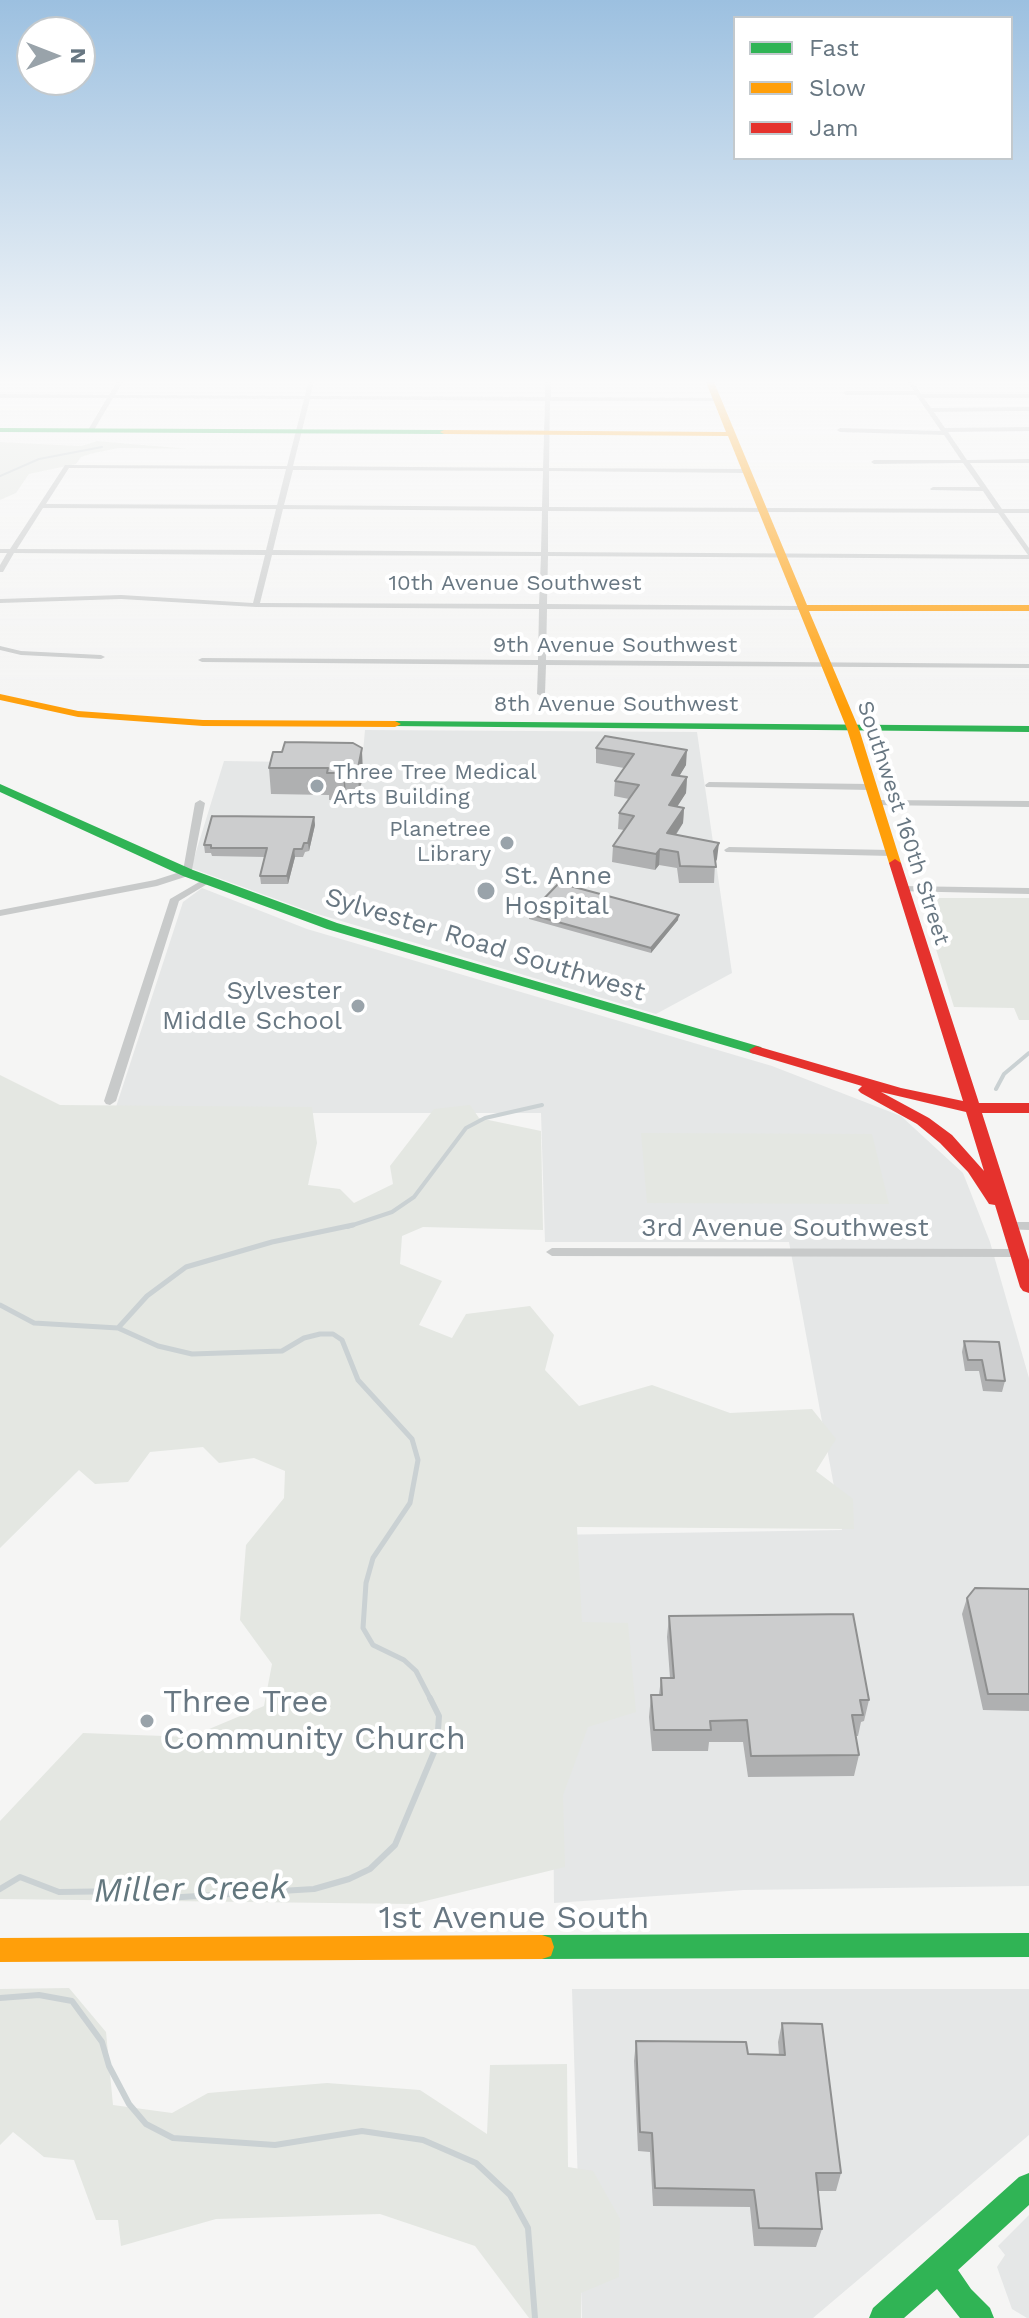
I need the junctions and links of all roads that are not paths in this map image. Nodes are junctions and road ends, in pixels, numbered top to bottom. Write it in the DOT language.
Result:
graph roads {
  1 [pos="51,490"];
  2 [pos="285,490"];
  3 [pos="546,490"];
  4 [pos="754,490"];
  5 [pos="984,490"];
  6 [pos="40,506"];
  7 [pos="281,508"];
  8 [pos="545,511"];
  9 [pos="1000,511"];
  10 [pos="1029,511"];
  11 [pos="763,512"];
  12 [pos="0,551"];
  13 [pos="12,551"];
  14 [pos="271,554"];
  15 [pos="1029,555"];
  16 [pos="544,557"];
  17 [pos="782,558"];
  18 [pos="0,570"];
  19 [pos="0,601"];
  20 [pos="256,605"];
  21 [pos="541,607"];
  22 [pos="802,608"];
  23 [pos="1029,608"];
  24 [pos="0,648"];
  25 [pos="101,657"];
  26 [pos="202,660"];
  27 [pos="540,664"];
  28 [pos="826,666"];
  29 [pos="1029,666"];
  30 [pos="541,694"];
  31 [pos="0,697"];
  32 [pos="853,729"];
  33 [pos="1029,729"];
  34 [pos="709,785"];
  35 [pos="0,788"];
  36 [pos="873,795"];
  37 [pos="200,803"];
  38 [pos="1029,804"];
  39 [pos="729,850"];
  40 [pos="891,853"];
  41 [pos="188,873"];
  42 [pos="206,881"];
  43 [pos="901,889"];
  44 [pos="1029,891"];
  45 [pos="0,913"];
  46 [pos="828,1072"];
  47 [pos="110,1101"];
  48 [pos="971,1108"];
  49 [pos="1029,1108"];
  50 [pos="1008,1223"];
  51 [pos="1029,1226"];
  52 [pos="552,1252"];
  53 [pos="1018,1253"];
  54 [pos="1029,1287"];
  55 [pos="1029,1945"];
  56 [pos="0,1950"];
  57 [pos="1029,2187"];
  58 [pos="940,2268"];
  59 [pos="883,2318"];
  60 [pos="980,2318"];
  1 -- 6 [label="street"];
  2 -- 7 [label="street"];
  3 -- 8 [label="street"];
  4 -- 11 [label="street, Southwest 160th Street"];
  5 -- 9 [label="street"];
  6 -- 7 [label="street"];
  6 -- 13 [label="street"];
  7 -- 8 [label="street"];
  7 -- 14 [label="street"];
  8 -- 11 [label="street"];
  8 -- 16 [label="street"];
  9 -- 10 [label="street"];
  9 -- 11 [label="street"];
  9 -- 15 [label="street"];
  11 -- 17 [label="street, Southwest 160th Street"];
  12 -- 13 [label="street"];
  13 -- 14 [label="street"];
  13 -- 18 [label="street"];
  14 -- 16 [label="street"];
  14 -- 20 [label="street"];
  15 -- 17 [label="street"];
  16 -- 17 [label="street"];
  16 -- 21 [label="street"];
  17 -- 22 [label="street, Southwest 160th Street"];
  19 -- 20 [label="street, 10th Avenue Southwest"];
  20 -- 21 [label="street, 10th Avenue Southwest"];
  21 -- 22 [label="street, 10th Avenue Southwest"];
  21 -- 27 [label="street"];
  22 -- 23 [label="street, 10th Avenue Southwest"];
  22 -- 28 [label="street, Southwest 160th Street"];
  24 -- 25 [label="street"];
  26 -- 27 [label="street, 9th Avenue Southwest"];
  27 -- 28 [label="street, 9th Avenue Southwest"];
  27 -- 30 [label="street"];
  28 -- 29 [label="street, 9th Avenue Southwest"];
  28 -- 32 [label="street, Southwest 160th Street"];
  31 -- 32 [label="street, 8th Avenue Southwest"];
  32 -- 33 [label="street, 8th Avenue Southwest"];
  32 -- 36 [label="street, Southwest 160th Street"];
  34 -- 36 [label="street"];
  35 -- 41 [label="street, Sylvester Road Southwest"];
  36 -- 38 [label="street"];
  36 -- 40 [label="street, Southwest 160th Street"];
  37 -- 41 [label="street"];
  39 -- 40 [label="street"];
  40 -- 43 [label="street, Southwest 160th Street"];
  41 -- 42 [label="street, Sylvester Road Southwest"];
  41 -- 45 [label="street"];
  42 -- 46 [label="street, Sylvester Road Southwest"];
  42 -- 47 [label="street"];
  43 -- 44 [label="street"];
  43 -- 48 [label="street, Southwest 160th Street"];
  46 -- 48 [label="street, Sylvester Road Southwest"];
  46 -- 50 [label="street"];
  48 -- 49 [label="street, Sylvester Road Southwest"];
  48 -- 50 [label="street, Southwest 160th Street"];
  50 -- 51 [label="street"];
  50 -- 53 [label="street, Southwest 160th Street"];
  52 -- 53 [label="street, 3rd Avenue Southwest"];
  53 -- 54 [label="street, Southwest 160th Street"];
  55 -- 56 [label="street, 1st Avenue South"];
  57 -- 58 [label="street"];
  58 -- 59 [label="street"];
  58 -- 60 [label="street"];
}
